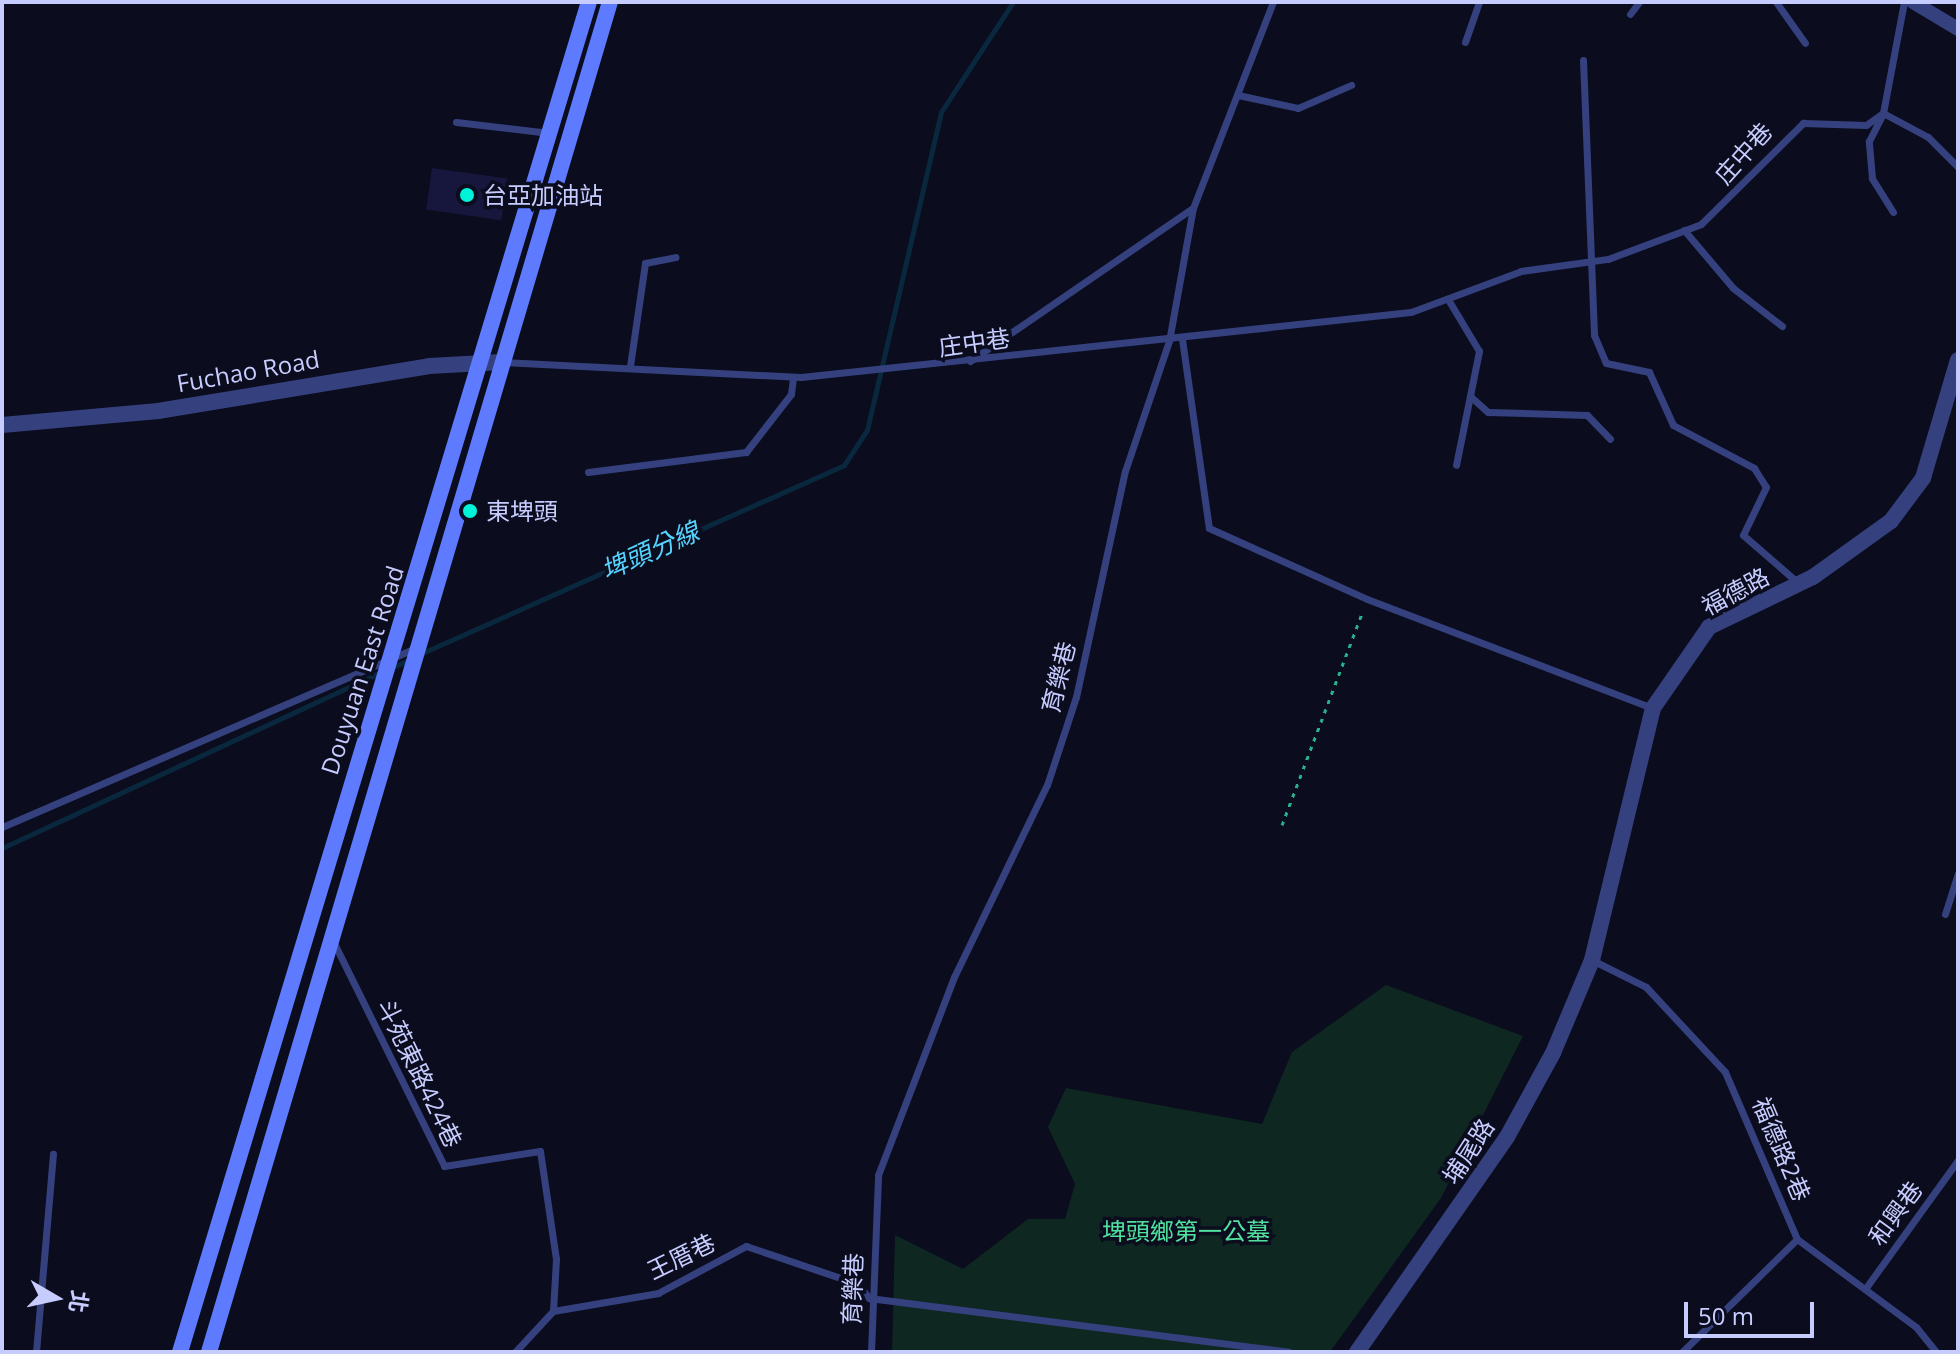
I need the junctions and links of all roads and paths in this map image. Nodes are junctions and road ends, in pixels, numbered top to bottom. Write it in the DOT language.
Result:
graph roads {
  1 [pos="589,2"];
  2 [pos="610,2"];
  3 [pos="1273,2"];
  4 [pos="1479,2"];
  5 [pos="1639,2"];
  6 [pos="1776,2"];
  7 [pos="1904,2"];
  8 [pos="1913,2"];
  9 [pos="1630,14"];
  10 [pos="1958,29"];
  11 [pos="1465,42"];
  12 [pos="1805,43"];
  13 [pos="1583,60"];
  14 [pos="1351,85"];
  15 [pos="1238,95"];
  16 [pos="1883,113"];
  17 [pos="456,122"];
  18 [pos="551,133"];
  19 [pos="544,158"];
  20 [pos="561,164"];
  21 [pos="1958,167"];
  22 [pos="1193,208"];
  23 [pos="1893,212"];
  24 [pos="1684,230"];
  25 [pos="675,257"];
  26 [pos="1596,260"];
  27 [pos="1449,301"];
  28 [pos="1782,326"];
  29 [pos="1182,339"];
  30 [pos="1169,341"];
  31 [pos="1958,360"];
  32 [pos="493,362"];
  33 [pos="968,362"];
  34 [pos="630,366"];
  35 [pos="793,377"];
  36 [pos="1470,396"];
  37 [pos="2,425"];
  38 [pos="1610,439"];
  39 [pos="1456,465"];
  40 [pos="588,472"];
  41 [pos="1799,584"];
  42 [pos="1367,599"];
  43 [pos="417,648"];
  44 [pos="389,662"];
  45 [pos="1653,708"];
  46 [pos="1282,825"];
  47 [pos="2,827"];
  48 [pos="1958,873"];
  49 [pos="1945,914"];
  50 [pos="331,938"];
  51 [pos="1592,960"];
  52 [pos="53,1154"];
  53 [pos="1958,1160"];
  54 [pos="1797,1239"];
  55 [pos="1865,1289"];
  56 [pos="869,1298"];
  57 [pos="553,1311"];
  58 [pos="36,1352"];
  59 [pos="180,1352"];
  60 [pos="209,1352"];
  61 [pos="515,1352"];
  62 [pos="871,1352"];
  63 [pos="1289,1352"];
  64 [pos="1357,1352"];
  65 [pos="1682,1352"];
  66 [pos="1936,1352"];
  1 -- 18 [label="main road, Douyuan East Road"];
  2 -- 20 [label="main road, Douyuan East Road"];
  3 -- 15 [label="lane, 育樂巷"];
  4 -- 11 [label="lane"];
  5 -- 9 [label="lane"];
  6 -- 12 [label="lane"];
  7 -- 16 [label="lane"];
  8 -- 10 [label="street"];
  13 -- 26 [label="lane"];
  14 -- 15 [label="lane"];
  15 -- 22 [label="lane, 育樂巷"];
  16 -- 21 [label="lane"];
  16 -- 23 [label="lane"];
  16 -- 24 [label="lane, 庄中巷"];
  17 -- 18 [label="lane"];
  18 -- 19 [label="main road, Douyuan East Road"];
  19 -- 20 [label="main road"];
  19 -- 32 [label="main road, Douyuan East Road"];
  20 -- 32 [label="main road, Douyuan East Road"];
  22 -- 30 [label="lane, 育樂巷"];
  22 -- 33 [label="lane"];
  24 -- 26 [label="lane, 庄中巷"];
  24 -- 28 [label="lane"];
  25 -- 34 [label="lane"];
  26 -- 27 [label="lane, 庄中巷"];
  26 -- 41 [label="lane"];
  27 -- 29 [label="lane, 庄中巷"];
  27 -- 36 [label="lane"];
  29 -- 30 [label="lane, 庄中巷"];
  29 -- 42 [label="lane"];
  30 -- 33 [label="lane, 庄中巷"];
  30 -- 56 [label="lane, 育樂巷"];
  31 -- 41 [label="street, 福德路"];
  32 -- 34 [label="lane, 庄中巷"];
  32 -- 37 [label="street, Fuchao Road"];
  32 -- 43 [label="main road, Douyuan East Road"];
  32 -- 44 [label="main road, Douyuan East Road"];
  33 -- 35 [label="lane, 庄中巷"];
  34 -- 35 [label="lane, 庄中巷"];
  35 -- 40 [label="lane"];
  36 -- 38 [label="lane"];
  36 -- 39 [label="lane"];
  41 -- 45 [label="street, 福德路"];
  42 -- 45 [label="lane"];
  42 -- 46 [label="path"];
  43 -- 44 [label="lane"];
  43 -- 50 [label="main road, Douyuan East Road"];
  44 -- 47 [label="lane"];
  44 -- 59 [label="main road, Douyuan East Road"];
  45 -- 51 [label="street, 福德路"];
  48 -- 49 [label="lane"];
  50 -- 57 [label="lane, 斗苑東路424巷"];
  50 -- 60 [label="main road, Douyuan East Road"];
  51 -- 54 [label="lane, 福德路2巷"];
  51 -- 64 [label="street, 埔尾路"];
  52 -- 58 [label="lane"];
  53 -- 55 [label="lane, 和興巷"];
  54 -- 55 [label="lane, 福德路2巷"];
  54 -- 65 [label="lane"];
  55 -- 66 [label="lane, 福德路2巷"];
  56 -- 57 [label="lane, 王厝巷"];
  56 -- 62 [label="lane, 育樂巷"];
  56 -- 63 [label="lane"];
  57 -- 61 [label="lane"];
}
